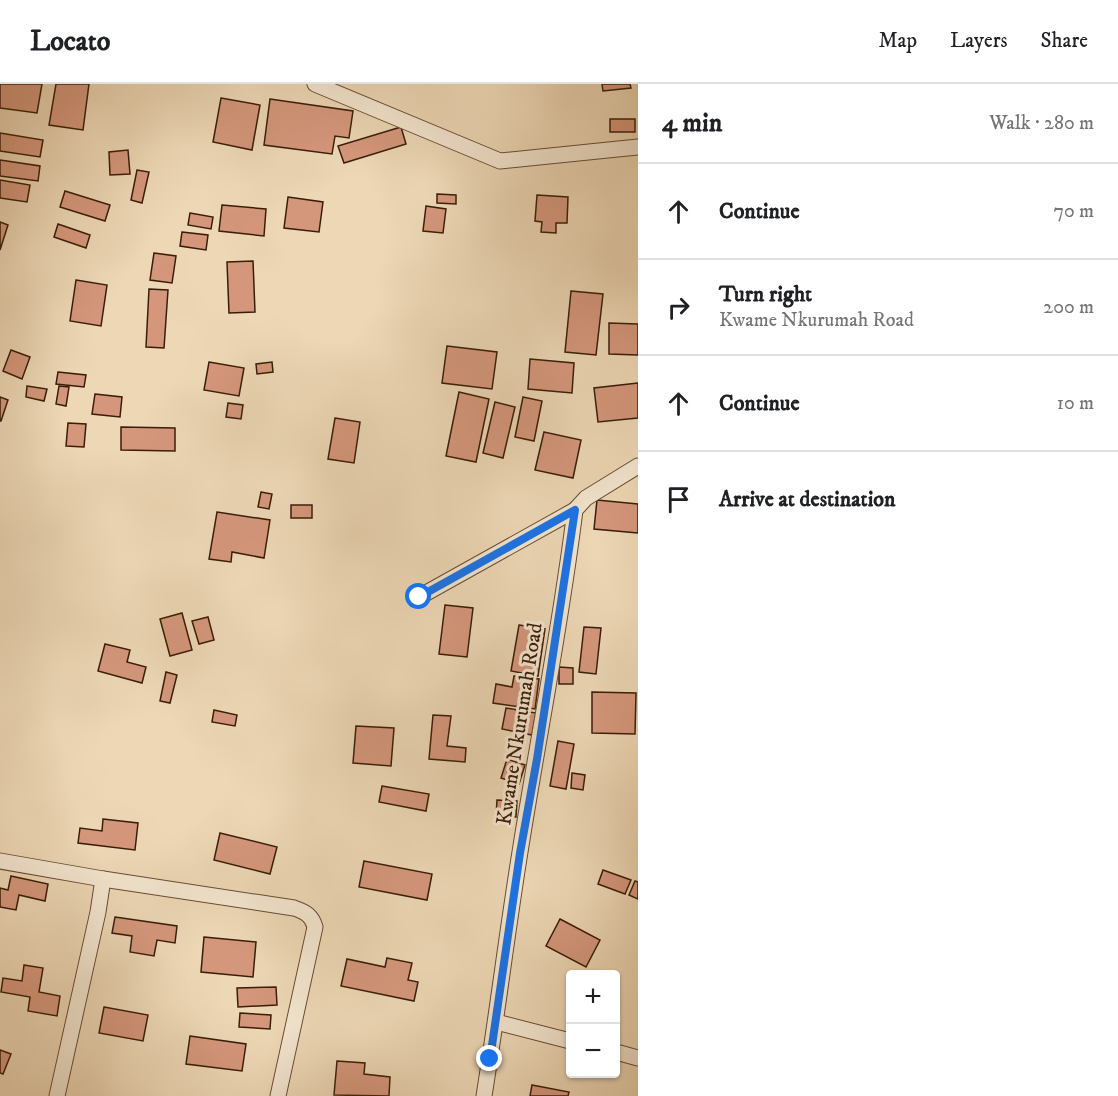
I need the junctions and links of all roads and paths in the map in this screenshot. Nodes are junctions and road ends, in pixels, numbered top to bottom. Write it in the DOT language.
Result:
graph roads {
  1 [pos="315,84"];
  2 [pos="330,87"];
  3 [pos="638,147"];
  4 [pos="638,466"];
  5 [pos="575,510"];
  6 [pos="419,597"];
  7 [pos="0,861"];
  8 [pos="103,879"];
  9 [pos="496,1022"];
  10 [pos="566,1040"];
  11 [pos="620,1053"];
  12 [pos="638,1058"];
  13 [pos="57,1096"];
  14 [pos="278,1096"];
  15 [pos="484,1096"];
  1 -- 2 [label="street"];
  2 -- 3 [label="street"];
  4 -- 5 [label="street"];
  5 -- 6 [label="street"];
  5 -- 9 [label="street, Kwame Nkurumah Road"];
  7 -- 8 [label="street"];
  8 -- 13 [label="street"];
  8 -- 14 [label="street"];
  9 -- 10 [label="street"];
  9 -- 15 [label="street, Kwame Nkurumah Road"];
  11 -- 12 [label="street"];
}
